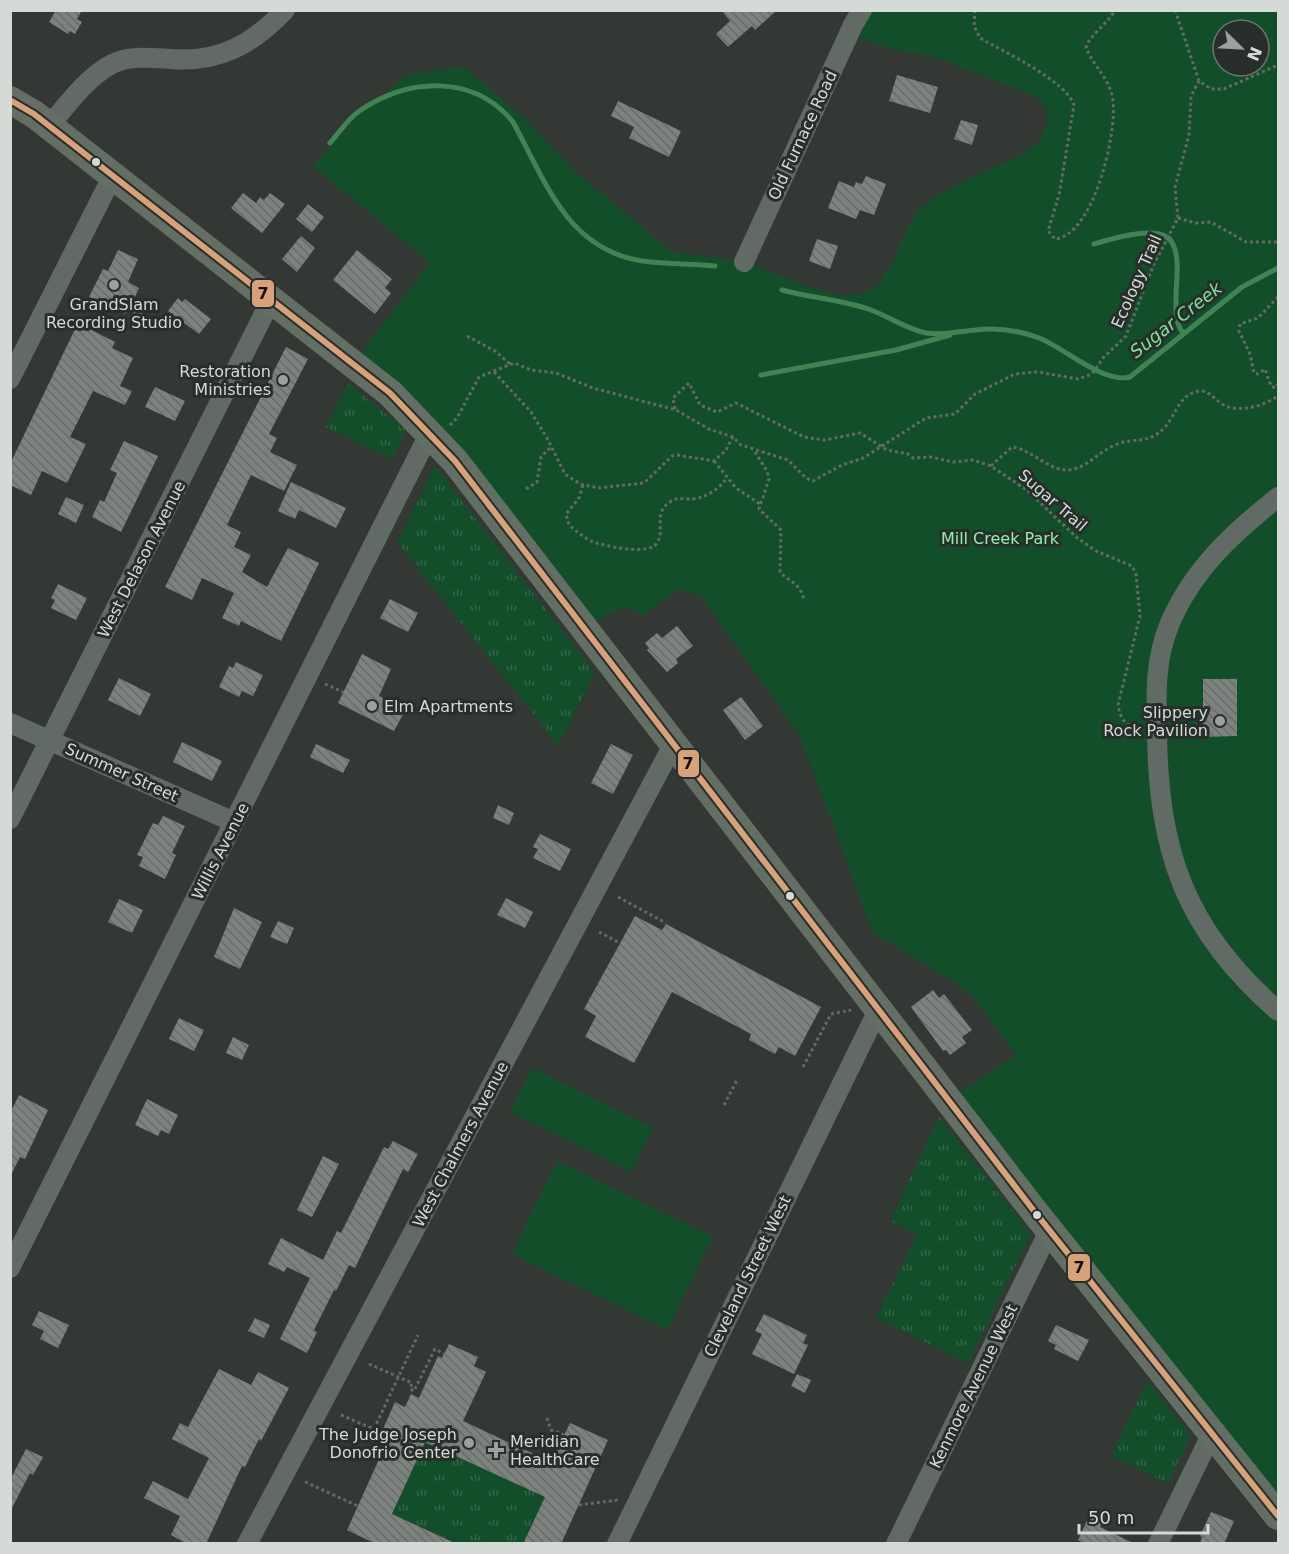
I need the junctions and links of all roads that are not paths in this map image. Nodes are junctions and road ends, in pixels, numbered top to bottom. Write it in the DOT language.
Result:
graph roads {
  1 [pos="285,10"];
  2 [pos="862,10"];
  3 [pos="10,100"];
  4 [pos="49,126"];
  5 [pos="113,175"];
  6 [pos="744,262"];
  7 [pos="270,300"];
  8 [pos="10,379"];
  9 [pos="440,429"];
  10 [pos="1278,497"];
  11 [pos="10,723"];
  12 [pos="50,740"];
  13 [pos="673,745"];
  14 [pos="10,819"];
  15 [pos="234,822"];
  16 [pos="866,1010"];
  17 [pos="1278,1011"];
  18 [pos="1050,1229"];
  19 [pos="10,1268"];
  20 [pos="1212,1433"];
  21 [pos="1278,1516"];
  22 [pos="247,1544"];
  23 [pos="617,1544"];
  24 [pos="896,1544"];
  25 [pos="1158,1544"];
  1 -- 4 [label="street"];
  2 -- 6 [label="street, Old Furnace Road"];
  3 -- 4 [label="main road"];
  4 -- 5 [label="main road"];
  5 -- 7 [label="main road"];
  5 -- 8 [label="street"];
  7 -- 9 [label="main road"];
  7 -- 12 [label="street, West Delason Avenue"];
  9 -- 13 [label="main road"];
  9 -- 15 [label="street, Willis Avenue"];
  10 -- 17 [label="street"];
  11 -- 12 [label="street, Summer Street"];
  12 -- 14 [label="street, West Delason Avenue"];
  12 -- 15 [label="street, Summer Street"];
  13 -- 16 [label="main road"];
  13 -- 22 [label="street, West Chalmers Avenue"];
  15 -- 19 [label="street, Willis Avenue"];
  16 -- 18 [label="main road"];
  16 -- 23 [label="street, Cleveland Street West"];
  18 -- 20 [label="main road"];
  18 -- 24 [label="street, Kenmore Avenue West"];
  20 -- 21 [label="main road"];
  20 -- 25 [label="street"];
}
